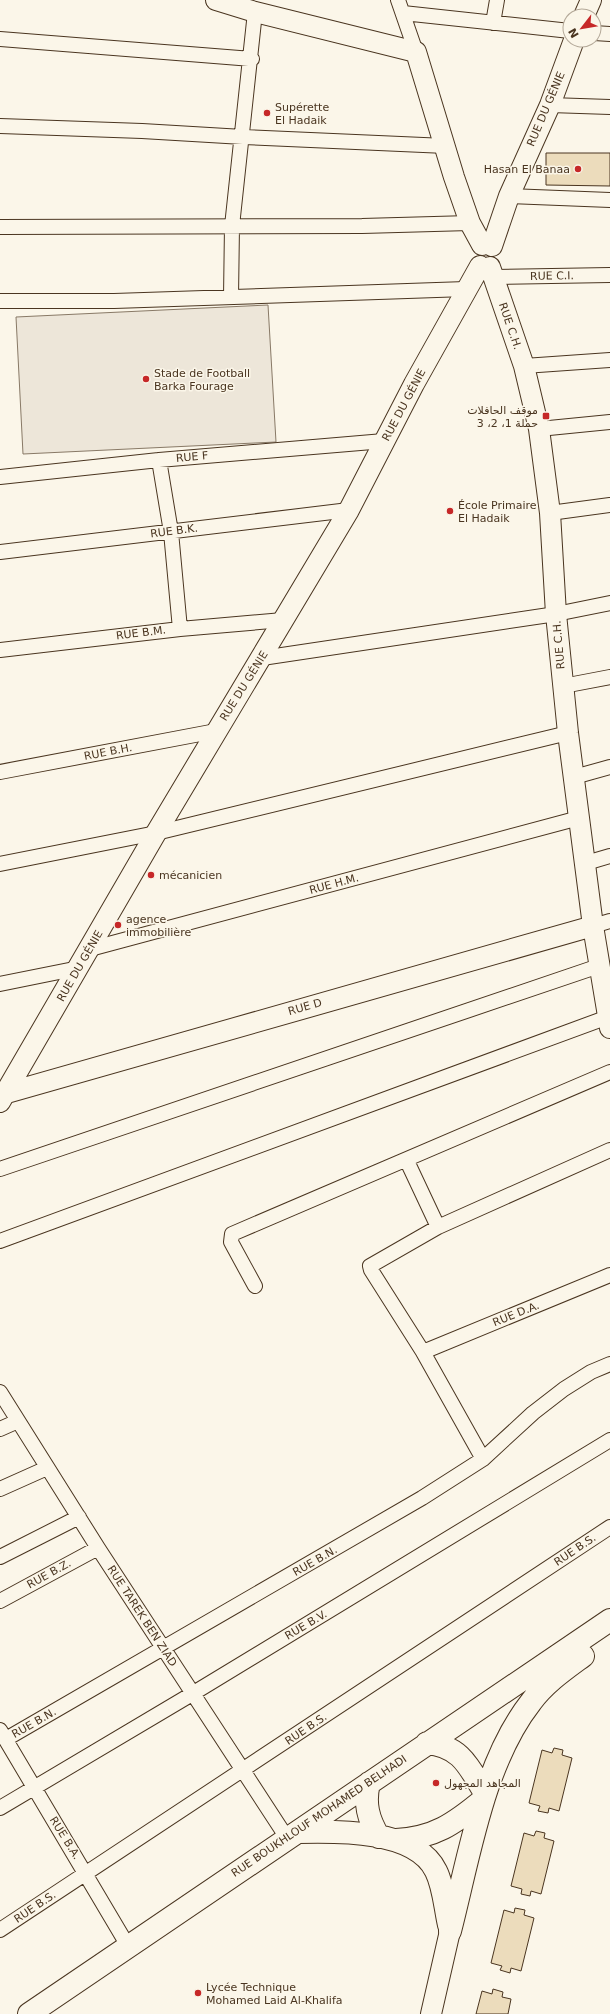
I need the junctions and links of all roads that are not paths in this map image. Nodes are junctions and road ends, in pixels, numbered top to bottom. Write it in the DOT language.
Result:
graph roads {
  1 [pos="216,0"];
  2 [pos="497,0"];
  3 [pos="401,6"];
  4 [pos="256,12"];
  5 [pos="493,23"];
  6 [pos="562,30"];
  7 [pos="0,39"];
  8 [pos="571,48"];
  9 [pos="416,52"];
  10 [pos="252,59"];
  11 [pos="550,105"];
  12 [pos="610,107"];
  13 [pos="0,126"];
  14 [pos="243,137"];
  15 [pos="446,146"];
  16 [pos="509,196"];
  17 [pos="610,200"];
  18 [pos="470,223"];
  19 [pos="232,226"];
  20 [pos="0,227"];
  21 [pos="487,245"];
  22 [pos="488,270"];
  23 [pos="610,274"];
  24 [pos="466,289"];
  25 [pos="231,297"];
  26 [pos="0,301"];
  27 [pos="610,360"];
  28 [pos="524,366"];
  29 [pos="610,422"];
  30 [pos="539,429"];
  31 [pos="384,441"];
  32 [pos="159,460"];
  33 [pos="0,475"];
  34 [pos="610,505"];
  35 [pos="349,510"];
  36 [pos="550,513"];
  37 [pos="172,532"];
  38 [pos="0,552"];
  39 [pos="610,603"];
  40 [pos="556,614"];
  41 [pos="283,620"];
  42 [pos="180,629"];
  43 [pos="0,650"];
  44 [pos="262,658"];
  45 [pos="610,677"];
  46 [pos="563,686"];
  47 [pos="216,731"];
  48 [pos="568,733"];
  49 [pos="610,767"];
  50 [pos="0,772"];
  51 [pos="574,777"];
  52 [pos="579,818"];
  53 [pos="156,833"];
  54 [pos="610,856"];
  55 [pos="586,863"];
  56 [pos="0,864"];
  57 [pos="602,923"];
  58 [pos="90,949"];
  59 [pos="599,966"];
  60 [pos="79,968"];
  61 [pos="0,984"];
  62 [pos="609,1022"];
  63 [pos="610,1072"];
  64 [pos="2,1097"];
  65 [pos="610,1150"];
  66 [pos="407,1160"];
  67 [pos="0,1169"];
  68 [pos="438,1227"];
  69 [pos="0,1241"];
  70 [pos="610,1276"];
  71 [pos="255,1286"];
  72 [pos="423,1352"];
  73 [pos="610,1364"];
  74 [pos="0,1392"];
  75 [pos="18,1421"];
  76 [pos="0,1429"];
  77 [pos="610,1440"];
  78 [pos="483,1459"];
  79 [pos="47,1468"];
  80 [pos="0,1489"];
  81 [pos="79,1518"];
  82 [pos="610,1527"];
  83 [pos="98,1548"];
  84 [pos="0,1557"];
  85 [pos="0,1601"];
  86 [pos="610,1620"];
  87 [pos="610,1637"];
  88 [pos="162,1648"];
  89 [pos="192,1694"];
  90 [pos="3,1734"];
  91 [pos="427,1743"];
  92 [pos="243,1771"];
  93 [pos="369,1783"];
  94 [pos="34,1788"];
  95 [pos="484,1796"];
  96 [pos="0,1808"];
  97 [pos="292,1835"];
  98 [pos="387,1838"];
  99 [pos="86,1873"];
  100 [pos="0,1930"];
  101 [pos="450,1931"];
  102 [pos="128,1946"];
  103 [pos="29,2014"];
  104 [pos="431,2014"];
  1 -- 4 [label="street"];
  2 -- 5 [label="street"];
  3 -- 5 [label="street"];
  3 -- 9 [label="street"];
  4 -- 9 [label="street"];
  4 -- 10 [label="street"];
  5 -- 6 [label="street"];
  7 -- 10 [label="street"];
  8 -- 11 [label="street, RUE DU GÉNIE"];
  9 -- 15 [label="street"];
  10 -- 14 [label="street"];
  11 -- 12 [label="street"];
  11 -- 16 [label="street, RUE DU GÉNIE"];
  13 -- 14 [label="street"];
  14 -- 15 [label="street"];
  14 -- 19 [label="street"];
  15 -- 18 [label="street"];
  16 -- 17 [label="street"];
  16 -- 21 [label="street, RUE DU GÉNIE"];
  18 -- 19 [label="street"];
  18 -- 21 [label="street"];
  19 -- 20 [label="street"];
  19 -- 25 [label="street"];
  21 -- 22 [label="street, RUE C.H."];
  22 -- 23 [label="street, RUE C.I."];
  22 -- 24 [label="street, RUE DU GÉNIE"];
  22 -- 28 [label="street, RUE C.H."];
  24 -- 25 [label="street"];
  24 -- 31 [label="street, RUE DU GÉNIE"];
  25 -- 26 [label="street"];
  27 -- 28 [label="street"];
  28 -- 30 [label="street, RUE C.H."];
  29 -- 30 [label="street"];
  30 -- 36 [label="street, RUE C.H."];
  31 -- 32 [label="street, RUE F"];
  31 -- 35 [label="street, RUE DU GÉNIE"];
  32 -- 33 [label="street, RUE F"];
  32 -- 37 [label="street"];
  34 -- 36 [label="street"];
  35 -- 37 [label="street, RUE B.K."];
  35 -- 41 [label="street, RUE DU GÉNIE"];
  36 -- 40 [label="street, RUE C.H."];
  37 -- 38 [label="street, RUE B.K."];
  37 -- 42 [label="street"];
  39 -- 40 [label="street"];
  40 -- 44 [label="street"];
  40 -- 46 [label="street, RUE C.H."];
  41 -- 42 [label="street, RUE B.M."];
  41 -- 44 [label="street, RUE DU GÉNIE"];
  42 -- 43 [label="street, RUE B.M."];
  44 -- 47 [label="street, RUE DU GÉNIE"];
  45 -- 46 [label="street"];
  46 -- 48 [label="street, RUE C.H."];
  47 -- 50 [label="street, RUE B.H."];
  47 -- 53 [label="street, RUE DU GÉNIE"];
  48 -- 51 [label="street, RUE C.H."];
  48 -- 53 [label="street"];
  49 -- 51 [label="street"];
  51 -- 52 [label="street, RUE C.H."];
  52 -- 55 [label="street, RUE C.H."];
  52 -- 58 [label="street, RUE H.M."];
  53 -- 56 [label="street"];
  53 -- 58 [label="street, RUE DU GÉNIE"];
  54 -- 55 [label="street"];
  55 -- 57 [label="street, RUE C.H."];
  57 -- 59 [label="street, RUE C.H."];
  57 -- 64 [label="street, RUE D"];
  58 -- 60 [label="street, RUE DU GÉNIE"];
  59 -- 62 [label="street, RUE C.H."];
  59 -- 67 [label="street"];
  60 -- 61 [label="street"];
  60 -- 64 [label="street, RUE DU GÉNIE"];
  62 -- 69 [label="street"];
  63 -- 66 [label="street"];
  65 -- 68 [label="street"];
  66 -- 68 [label="street"];
  66 -- 71 [label="street"];
  68 -- 72 [label="street"];
  70 -- 72 [label="street, RUE D.A."];
  72 -- 78 [label="street"];
  73 -- 78 [label="street, RUE B.N."];
  74 -- 75 [label="street, RUE TAREK BEN ZIAD"];
  75 -- 76 [label="street"];
  75 -- 79 [label="street, RUE TAREK BEN ZIAD"];
  77 -- 89 [label="street, RUE B.V."];
  78 -- 88 [label="street, RUE B.N."];
  79 -- 80 [label="street"];
  79 -- 81 [label="street, RUE TAREK BEN ZIAD"];
  81 -- 83 [label="street, RUE TAREK BEN ZIAD"];
  81 -- 84 [label="street"];
  82 -- 92 [label="street, RUE B.S."];
  83 -- 85 [label="street, RUE B.Z."];
  83 -- 88 [label="street, RUE TAREK BEN ZIAD"];
  86 -- 91 [label="main road, RUE BOUKHLOUF MOHAMED BELHADI"];
  87 -- 95 [label="main road"];
  88 -- 89 [label="street, RUE TAREK BEN ZIAD"];
  88 -- 90 [label="street, RUE B.N."];
  89 -- 92 [label="street, RUE TAREK BEN ZIAD"];
  89 -- 94 [label="street, RUE B.V."];
  90 -- 94 [label="street, RUE B.A."];
  91 -- 93 [label="main road, RUE BOUKHLOUF MOHAMED BELHADI"];
  91 -- 95 [label="main road"];
  92 -- 97 [label="street, RUE TAREK BEN ZIAD"];
  92 -- 99 [label="street, RUE B.S."];
  93 -- 97 [label="main road, RUE BOUKHLOUF MOHAMED BELHADI"];
  93 -- 98 [label="main road"];
  94 -- 96 [label="street, RUE B.V."];
  94 -- 99 [label="street, RUE B.A."];
  95 -- 98 [label="main road"];
  95 -- 101 [label="main road"];
  97 -- 98 [label="main road"];
  97 -- 102 [label="main road, RUE BOUKHLOUF MOHAMED BELHADI"];
  98 -- 101 [label="main road"];
  99 -- 100 [label="street, RUE B.S."];
  99 -- 102 [label="street, RUE B.A."];
  101 -- 104 [label="street"];
  102 -- 103 [label="main road, RUE BOUKHLOUF MOHAMED BELHADI"];
}
